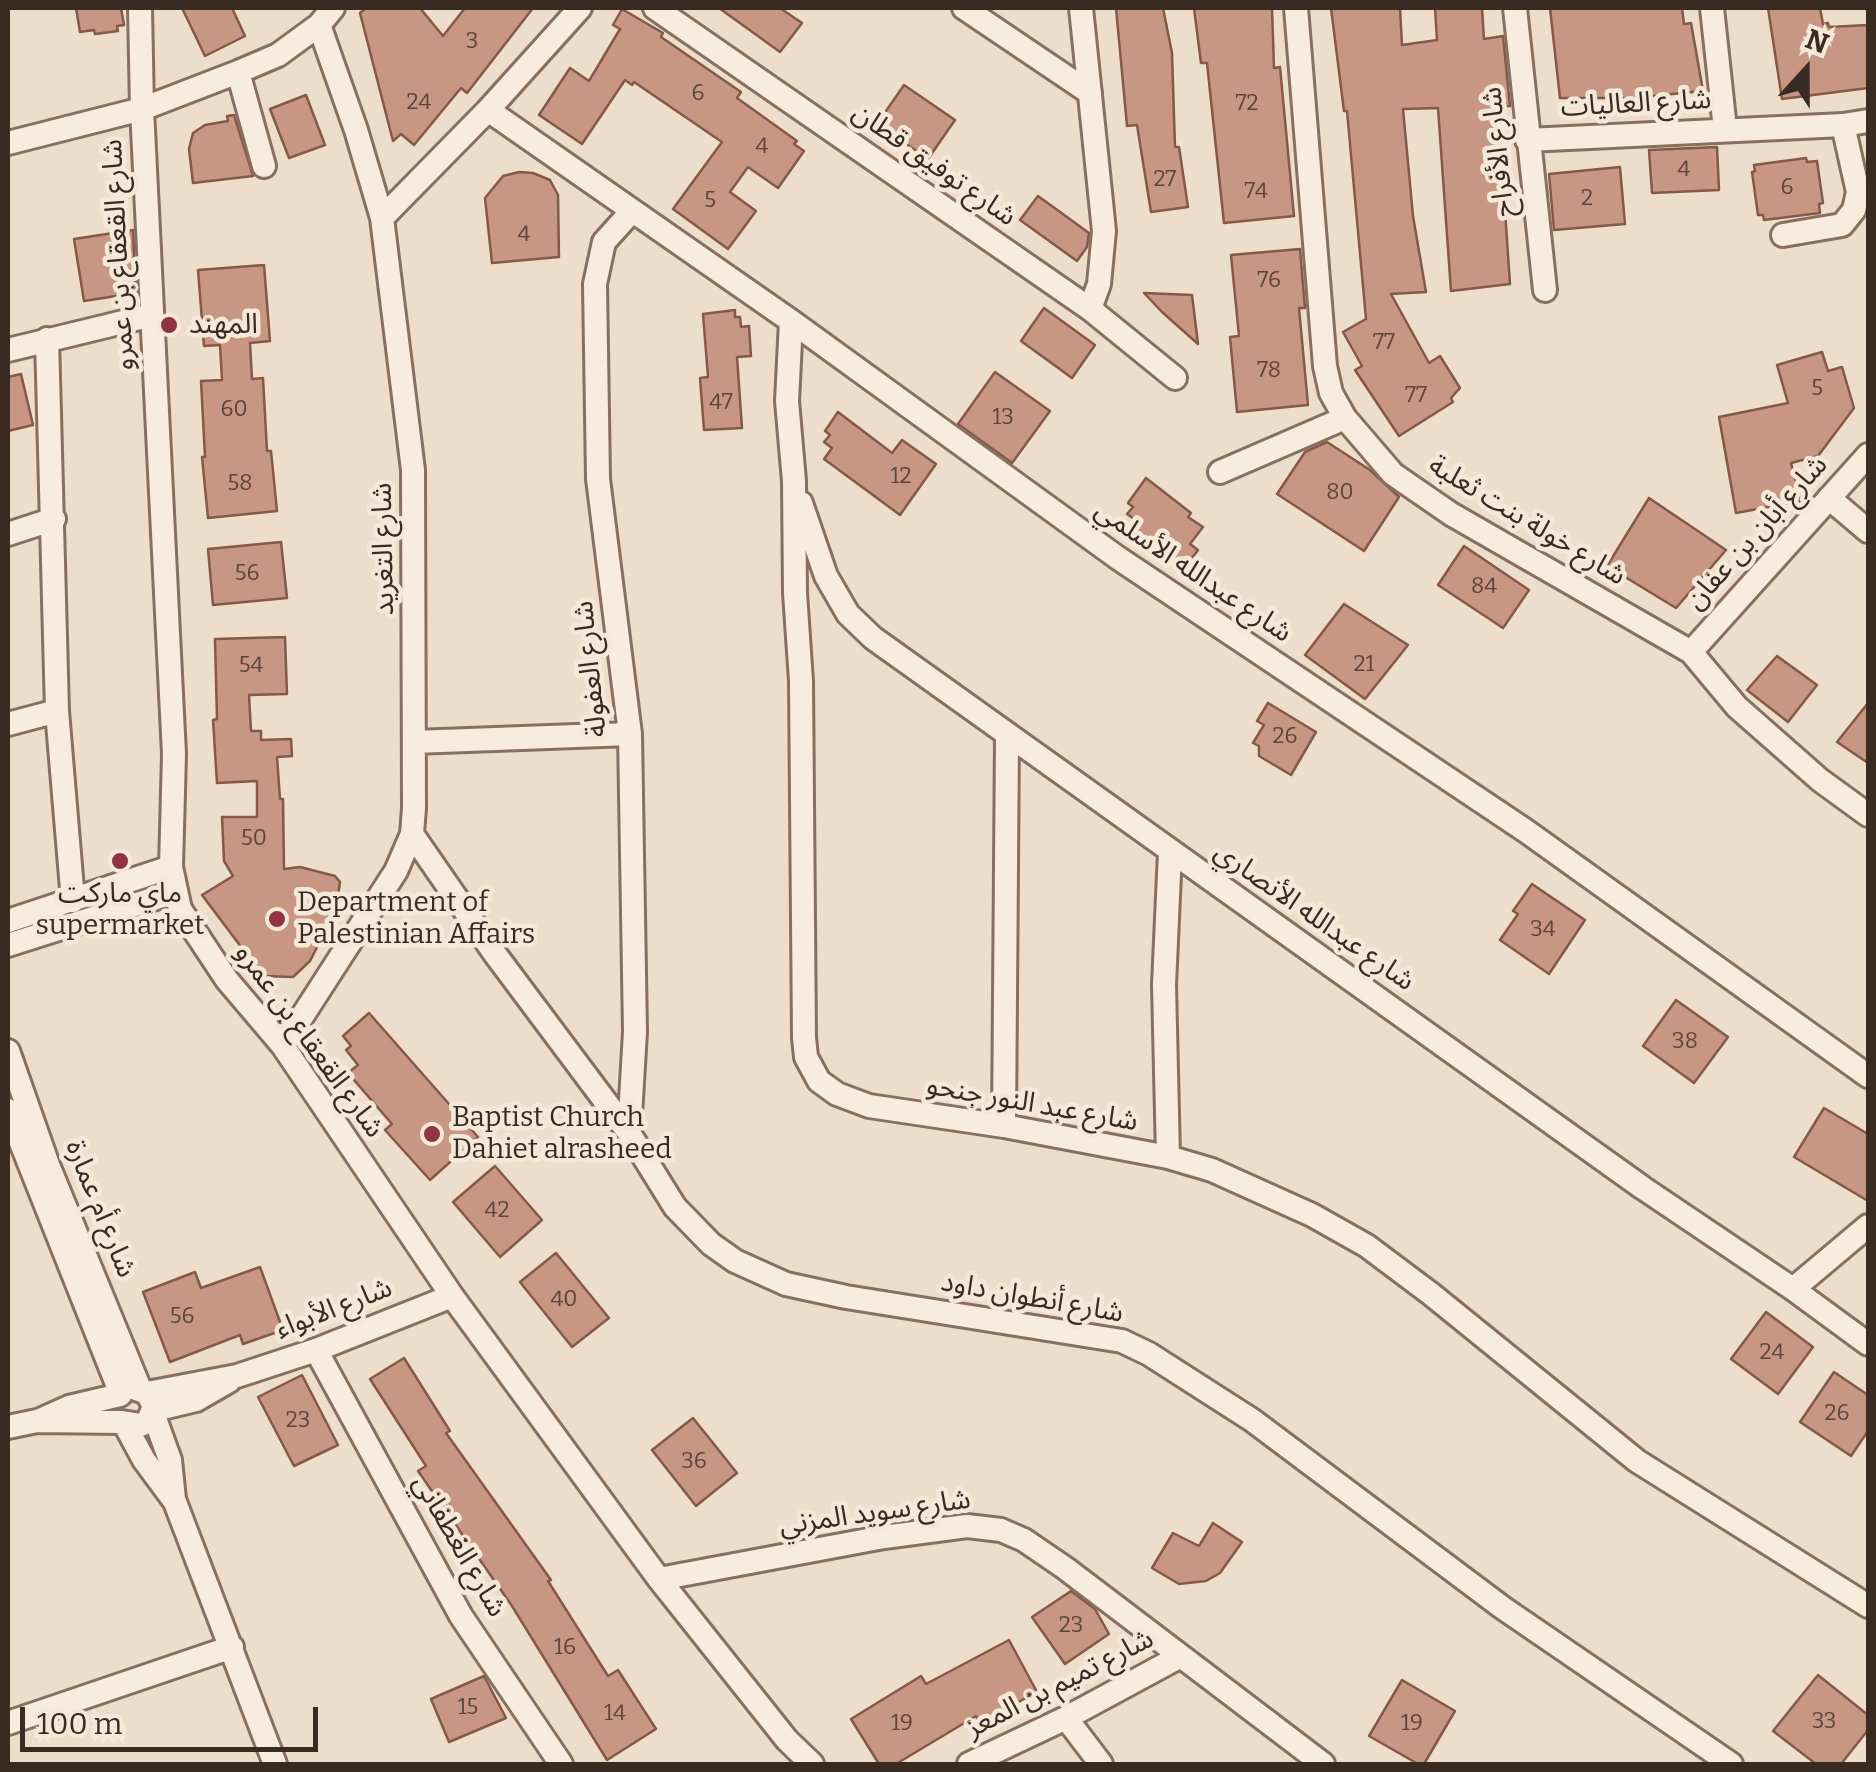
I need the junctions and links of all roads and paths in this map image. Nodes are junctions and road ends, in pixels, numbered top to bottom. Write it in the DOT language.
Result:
graph roads {
  1 [pos="140,8"];
  2 [pos="580,8"];
  3 [pos="655,8"];
  4 [pos="964,8"];
  5 [pos="1081,8"];
  6 [pos="1296,8"];
  7 [pos="1514,8"];
  8 [pos="1712,8"];
  9 [pos="326,16"];
  10 [pos="238,72"];
  11 [pos="1090,94"];
  12 [pos="142,109"];
  13 [pos="488,110"];
  14 [pos="1868,121"];
  15 [pos="1843,125"];
  16 [pos="1726,129"];
  17 [pos="1527,140"];
  18 [pos="8,143"];
  19 [pos="264,166"];
  20 [pos="632,211"];
  21 [pos="382,218"];
  22 [pos="1783,235"];
  23 [pos="1545,290"];
  24 [pos="1090,309"];
  25 [pos="152,316"];
  26 [pos="791,322"];
  27 [pos="47,340"];
  28 [pos="8,350"];
  29 [pos="1174,378"];
  30 [pos="1344,418"];
  31 [pos="1868,455"];
  32 [pos="1220,472"];
  33 [pos="794,480"];
  34 [pos="1828,498"];
  35 [pos="54,518"];
  36 [pos="1868,531"];
  37 [pos="8,534"];
  38 [pos="1691,652"];
  39 [pos="57,711"];
  40 [pos="8,724"];
  41 [pos="630,734"];
  42 [pos="1007,736"];
  43 [pos="414,742"];
  44 [pos="1868,815"];
  45 [pos="412,834"];
  46 [pos="1170,852"];
  47 [pos="171,867"];
  48 [pos="175,892"];
  49 [pos="74,900"];
  50 [pos="8,920"];
  51 [pos="8,944"];
  52 [pos="283,1046"];
  53 [pos="8,1051"];
  54 [pos="1868,1076"];
  55 [pos="8,1110"];
  56 [pos="1004,1126"];
  57 [pos="629,1133"];
  58 [pos="1168,1157"];
  59 [pos="40,1169"];
  60 [pos="1868,1226"];
  61 [pos="1793,1289"];
  62 [pos="452,1296"];
  63 [pos="1868,1344"];
  64 [pos="316,1350"];
  65 [pos="139,1399"];
  66 [pos="37,1422"];
  67 [pos="123,1422"];
  68 [pos="8,1427"];
  69 [pos="174,1502"];
  70 [pos="659,1579"];
  71 [pos="1868,1606"];
  72 [pos="232,1647"];
  73 [pos="1179,1657"];
  74 [pos="1066,1718"];
  75 [pos="8,1724"];
  76 [pos="787,1740"];
  77 [pos="276,1764"];
  78 [pos="561,1764"];
  79 [pos="802,1764"];
  80 [pos="812,1764"];
  81 [pos="969,1764"];
  82 [pos="1101,1764"];
  83 [pos="1323,1764"];
  84 [pos="1731,1764"];
  1 -- 12 [label="street, شارع القعقاع بن عمرو"];
  2 -- 13 [label="street"];
  3 -- 24 [label="street, شارع توفيق قطان"];
  4 -- 11 [label="street"];
  5 -- 11 [label="street"];
  6 -- 30 [label="street, شارع خولة بنت ثعلبة"];
  7 -- 17 [label="street, شارع الأفراح"];
  8 -- 16 [label="street"];
  9 -- 10 [label="street"];
  9 -- 21 [label="street, شارع التغريد"];
  10 -- 12 [label="street"];
  10 -- 19 [label="street"];
  11 -- 24 [label="street"];
  12 -- 18 [label="street"];
  12 -- 25 [label="street, شارع القعقاع بن عمرو"];
  13 -- 20 [label="street, شارع عبدالله الأسلمي"];
  13 -- 21 [label="street"];
  14 -- 15 [label="street, شارع العاليات"];
  15 -- 16 [label="street, شارع العاليات"];
  15 -- 22 [label="street"];
  16 -- 17 [label="street, شارع العاليات"];
  17 -- 23 [label="street, شارع الأفراح"];
  20 -- 26 [label="street, شارع عبدالله الأسلمي"];
  20 -- 41 [label="street, شارع العفولة"];
  21 -- 43 [label="street, شارع التغريد"];
  24 -- 29 [label="street, شارع توفيق قطان"];
  25 -- 27 [label="street"];
  25 -- 47 [label="street, شارع القعقاع بن عمرو"];
  26 -- 33 [label="street, شارع عبد النور جنحو"];
  26 -- 54 [label="street, شارع عبدالله الأسلمي"];
  27 -- 28 [label="street"];
  27 -- 35 [label="street"];
  30 -- 32 [label="street"];
  30 -- 38 [label="street, شارع خولة بنت ثعلبة"];
  31 -- 34 [label="street, شارع أبان بن عفان"];
  33 -- 42 [label="street, شارع عبدالله الأنصاري"];
  33 -- 56 [label="street, شارع عبد النور جنحو"];
  34 -- 36 [label="street"];
  34 -- 38 [label="street, شارع أبان بن عفان"];
  35 -- 37 [label="street"];
  35 -- 39 [label="street"];
  38 -- 44 [label="street, شارع خولة بنت ثعلبة"];
  39 -- 40 [label="street"];
  39 -- 49 [label="street"];
  41 -- 43 [label="street"];
  41 -- 57 [label="street, شارع العفولة"];
  42 -- 46 [label="street, شارع عبدالله الأنصاري"];
  42 -- 56 [label="street"];
  43 -- 45 [label="street, شارع التغريد"];
  45 -- 52 [label="street, شارع التغريد"];
  45 -- 57 [label="street, شارع أنطوان داود"];
  46 -- 58 [label="street"];
  46 -- 61 [label="street, شارع عبدالله الأنصاري"];
  47 -- 48 [label="street, شارع القعقاع بن عمرو"];
  47 -- 49 [label="street"];
  48 -- 51 [label="street"];
  48 -- 52 [label="street, شارع القعقاع بن عمرو"];
  49 -- 50 [label="street"];
  52 -- 62 [label="street, شارع القعقاع بن عمرو"];
  53 -- 59 [label="street, شارع أم عمارة"];
  55 -- 59 [label="street, شارع أم عمارة"];
  56 -- 58 [label="street, شارع عبد النور جنحو"];
  57 -- 84 [label="street, شارع أنطوان داود"];
  58 -- 71 [label="street, شارع عبد النور جنحو"];
  59 -- 65 [label="street, شارع أم عمارة"];
  60 -- 61 [label="street"];
  61 -- 63 [label="street, شارع عبدالله الأنصاري"];
  62 -- 64 [label="street, شارع الأبواء"];
  62 -- 70 [label="street, شارع القعقاع بن عمرو"];
  64 -- 65 [label="street, شارع الأبواء"];
  64 -- 78 [label="street, شارع الغطفاني"];
  65 -- 66 [label="street, شارع الأبواء"];
  65 -- 67 [label="street, شارع الأبواء"];
  65 -- 69 [label="street, شارع أم عمارة"];
  66 -- 67 [label="street, شارع الأبواء"];
  66 -- 68 [label="street, شارع الأبواء"];
  67 -- 69 [label="street, شارع أم عمارة"];
  69 -- 72 [label="street, شارع أم عمارة"];
  70 -- 73 [label="street, شارع سويد المزني"];
  70 -- 76 [label="street, شارع القعقاع بن عمرو"];
  72 -- 75 [label="street"];
  72 -- 77 [label="street, شارع أم عمارة"];
  73 -- 74 [label="street, شارع تميم بن المعز"];
  73 -- 83 [label="street, شارع سويد المزني"];
  74 -- 81 [label="street, شارع تميم بن المعز"];
  74 -- 82 [label="street"];
  76 -- 79 [label="street, شارع القعقاع بن عمرو"];
  76 -- 80 [label="street, شارع القعقاع بن عمرو"];
}
